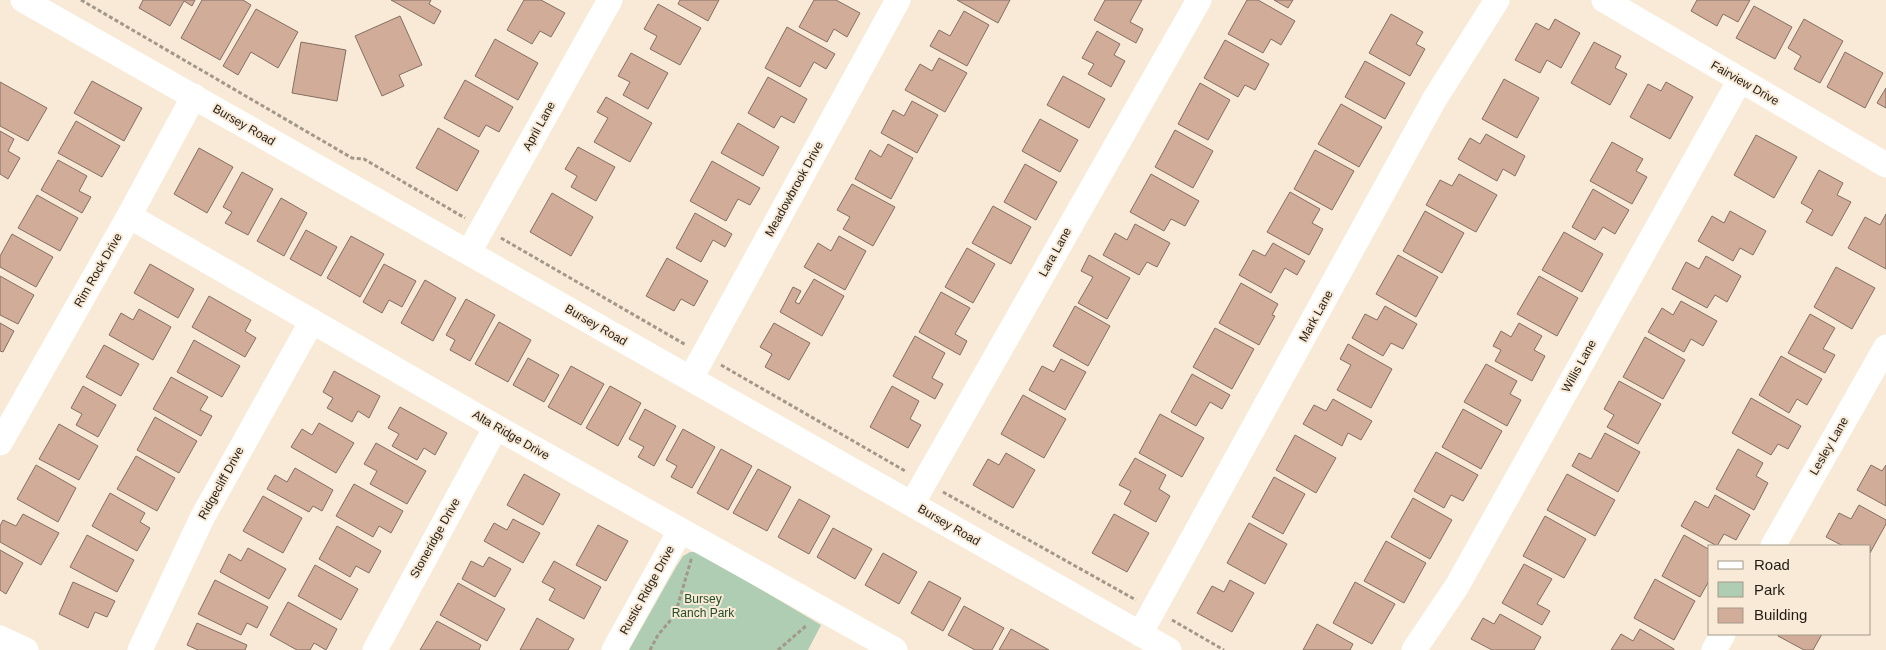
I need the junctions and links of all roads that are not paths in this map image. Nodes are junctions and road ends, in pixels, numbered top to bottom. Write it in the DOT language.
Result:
graph roads {
  1 [pos="610,0"];
  2 [pos="898,0"];
  3 [pos="1199,0"];
  4 [pos="1497,0"];
  5 [pos="1604,0"];
  6 [pos="34,2"];
  7 [pos="1740,80"];
  8 [pos="194,96"];
  9 [pos="1886,165"];
  10 [pos="129,216"];
  11 [pos="468,252"];
  12 [pos="312,321"];
  13 [pos="1886,346"];
  14 [pos="691,378"];
  15 [pos="496,427"];
  16 [pos="0,443"];
  17 [pos="912,504"];
  18 [pos="680,531"];
  19 [pos="1774,545"];
  20 [pos="1140,634"];
  21 [pos="1722,635"];
  22 [pos="0,638"];
  23 [pos="26,650"];
  24 [pos="140,650"];
  25 [pos="375,650"];
  26 [pos="614,650"];
  27 [pos="895,650"];
  28 [pos="1169,650"];
  29 [pos="1414,650"];
  30 [pos="1714,650"];
  1 -- 11 [label="street, April Lane"];
  2 -- 14 [label="street, Meadowbrook Drive"];
  3 -- 17 [label="street, Lara Lane"];
  4 -- 20 [label="street, Mark Lane"];
  5 -- 7 [label="street, Fairview Drive"];
  6 -- 8 [label="street, Bursey Road"];
  7 -- 9 [label="street, Fairview Drive"];
  7 -- 29 [label="street, Willis Lane"];
  8 -- 10 [label="street, Rim Rock Drive"];
  8 -- 11 [label="street, Bursey Road"];
  10 -- 12 [label="street, Alta Ridge Drive"];
  10 -- 16 [label="street, Rim Rock Drive"];
  11 -- 14 [label="street, Bursey Road"];
  12 -- 15 [label="street, Alta Ridge Drive"];
  12 -- 24 [label="street, Ridgecliff Drive"];
  13 -- 19 [label="street, Lesley Lane"];
  14 -- 17 [label="street, Bursey Road"];
  15 -- 18 [label="street, Alta Ridge Drive"];
  15 -- 25 [label="street, Stoneridge Drive"];
  17 -- 20 [label="street, Bursey Road"];
  18 -- 26 [label="street, Rustic Ridge Drive"];
  18 -- 27 [label="street, Alta Ridge Drive"];
  20 -- 28 [label="street, Bursey Road"];
  21 -- 30 [label="street"];
  22 -- 23 [label="street"];
}
